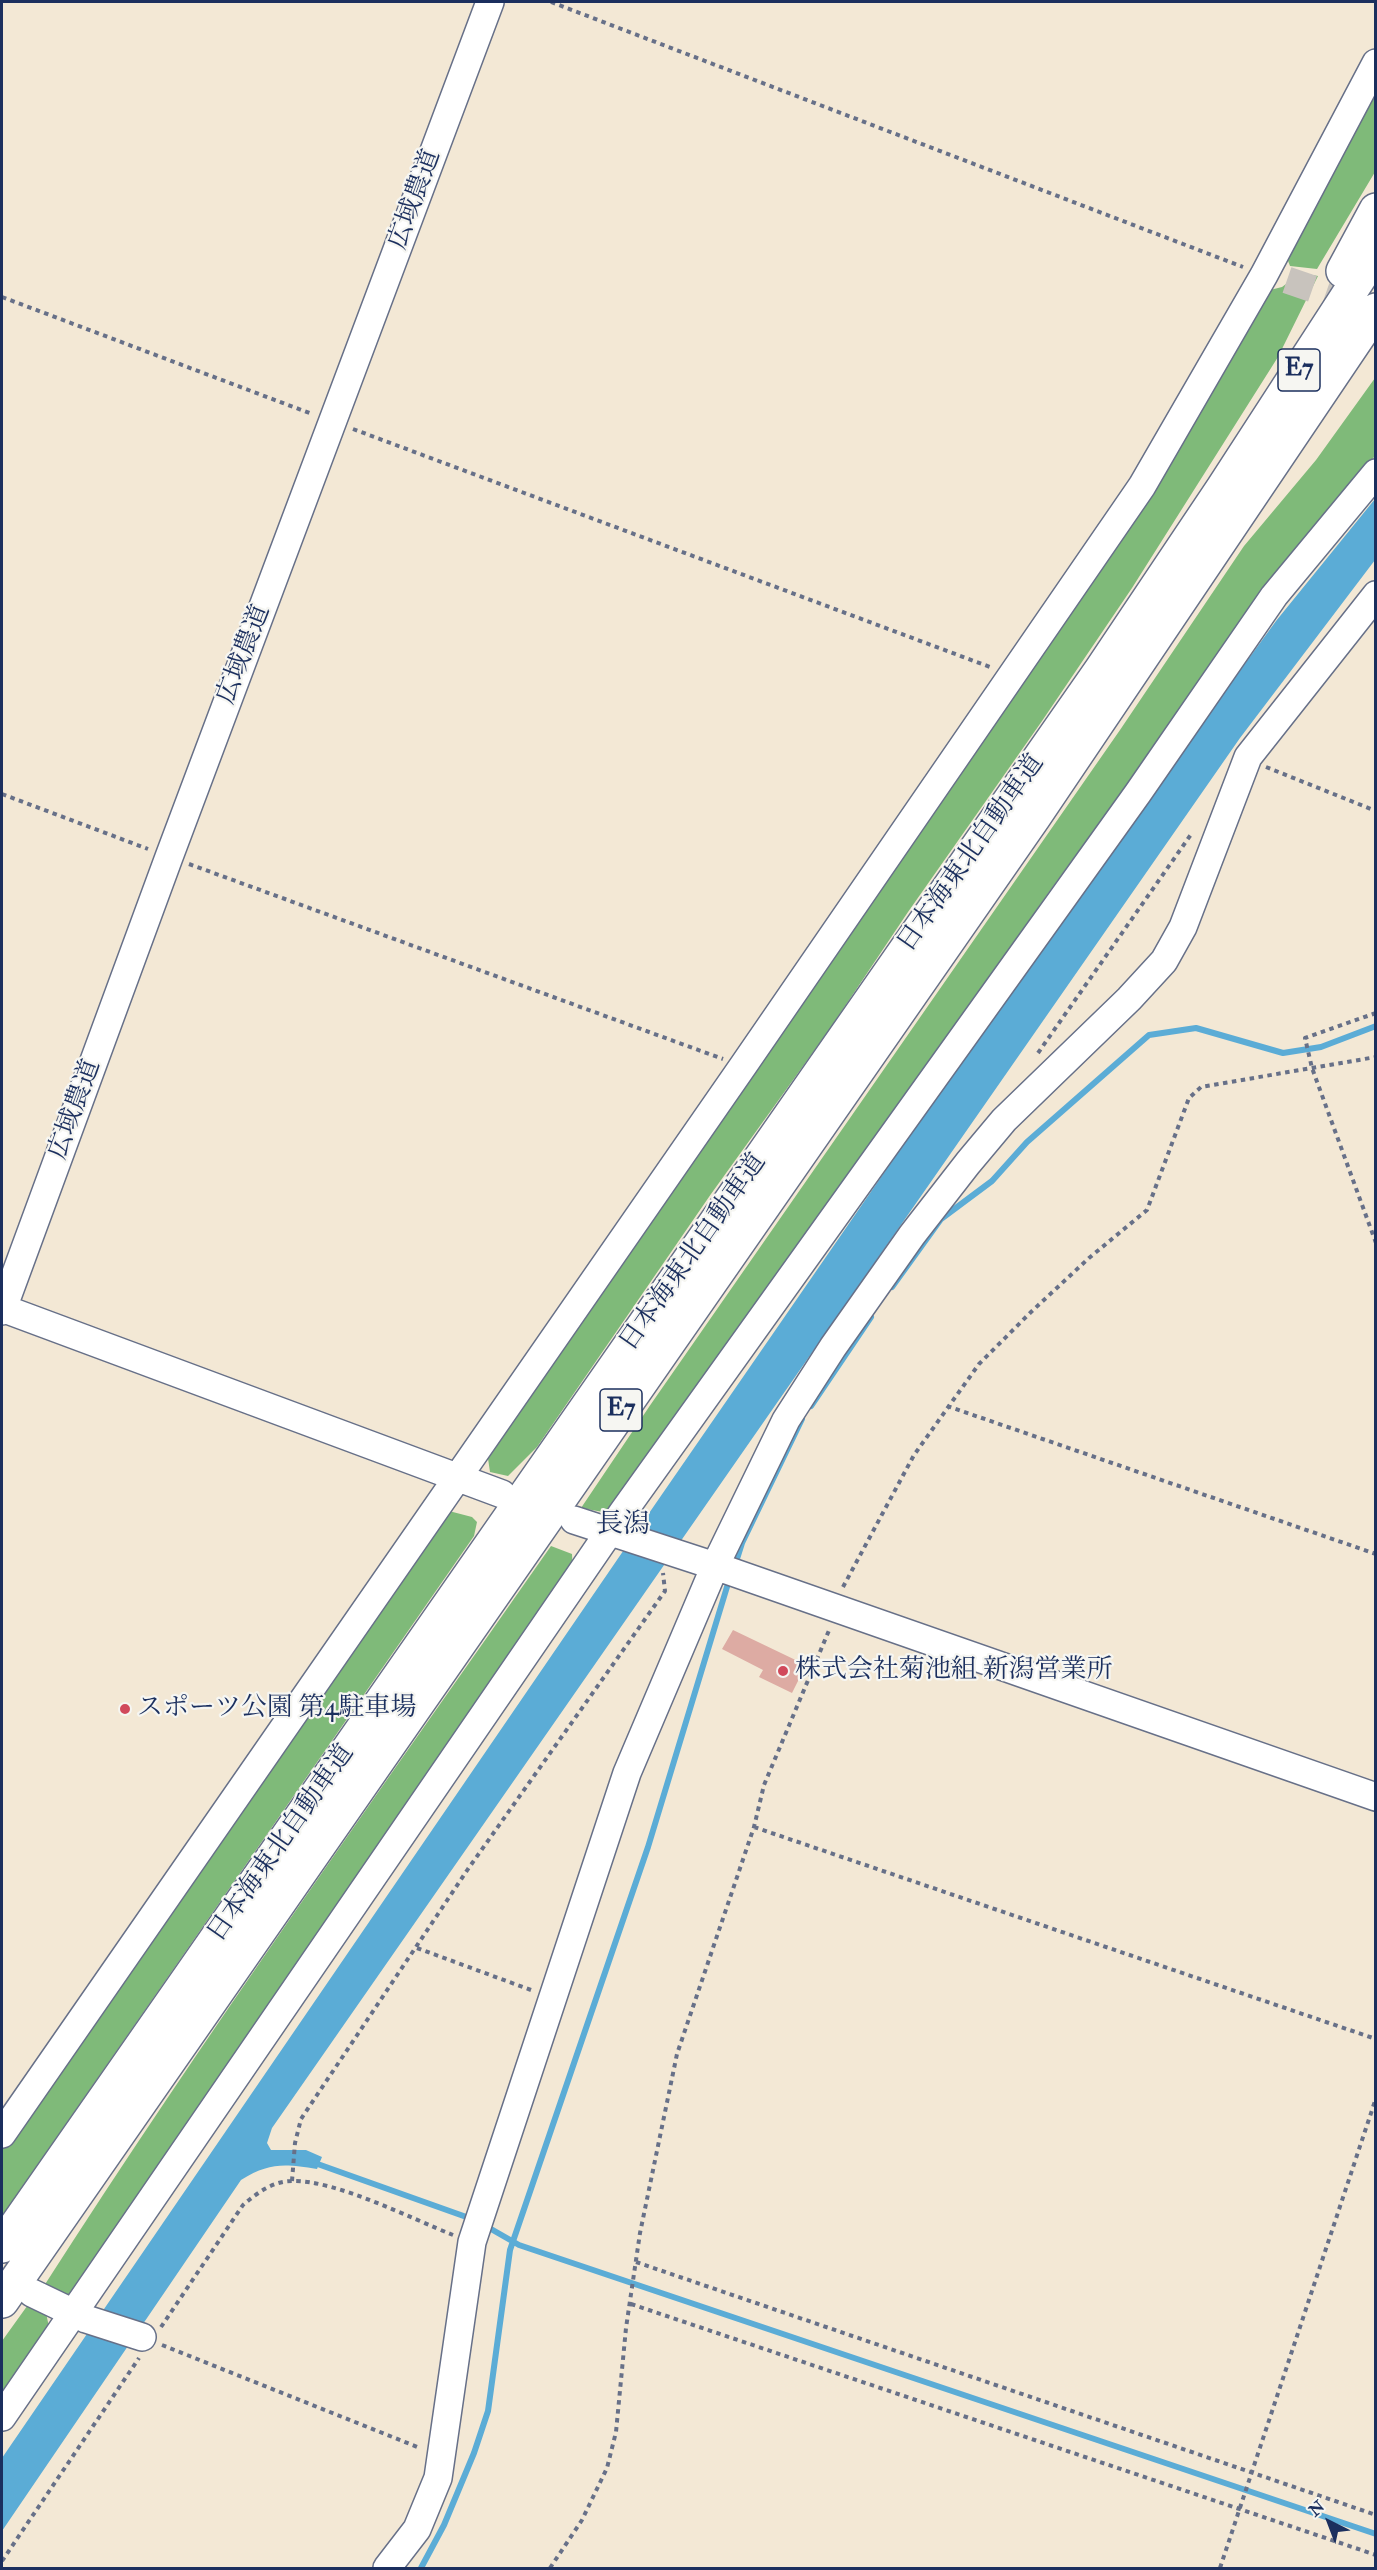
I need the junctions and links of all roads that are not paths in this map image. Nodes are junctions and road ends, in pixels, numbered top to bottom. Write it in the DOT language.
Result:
graph roads {
  1 [pos="490,2"];
  2 [pos="1376,63"];
  3 [pos="1376,210"];
  4 [pos="1376,252"];
  5 [pos="1376,310"];
  6 [pos="1376,330"];
  7 [pos="1376,473"];
  8 [pos="1223,488"];
  9 [pos="1238,517"];
  10 [pos="1376,595"];
  11 [pos="2,1310"];
  12 [pos="457,1479"];
  13 [pos="502,1494"];
  14 [pos="574,1520"];
  15 [pos="613,1532"];
  16 [pos="727,1571"];
  17 [pos="1376,1797"];
  18 [pos="2,2133"];
  19 [pos="2,2246"];
  20 [pos="17,2297"];
  21 [pos="80,2316"];
  22 [pos="147,2339"];
  23 [pos="2,2417"];
  24 [pos="387,2568"];
  1 -- 11 [label="street, 広域農道"];
  2 -- 12 [label="street"];
  3 -- 8 [label="highway"];
  4 -- 8 [label="highway, 日本海東北自動車道 / E7"];
  5 -- 9 [label="highway, 日本海東北自動車道 / E7"];
  6 -- 9 [label="highway"];
  7 -- 15 [label="street"];
  8 -- 19 [label="highway, 日本海東北自動車道 / E7"];
  9 -- 20 [label="highway, 日本海東北自動車道 / E7"];
  10 -- 16 [label="street"];
  11 -- 12 [label="street"];
  12 -- 13 [label="street"];
  12 -- 18 [label="street"];
  14 -- 15 [label="street"];
  15 -- 16 [label="street"];
  15 -- 21 [label="street"];
  16 -- 17 [label="street"];
  16 -- 24 [label="street"];
  20 -- 21 [label="street"];
  21 -- 22 [label="street"];
  21 -- 23 [label="street"];
}
